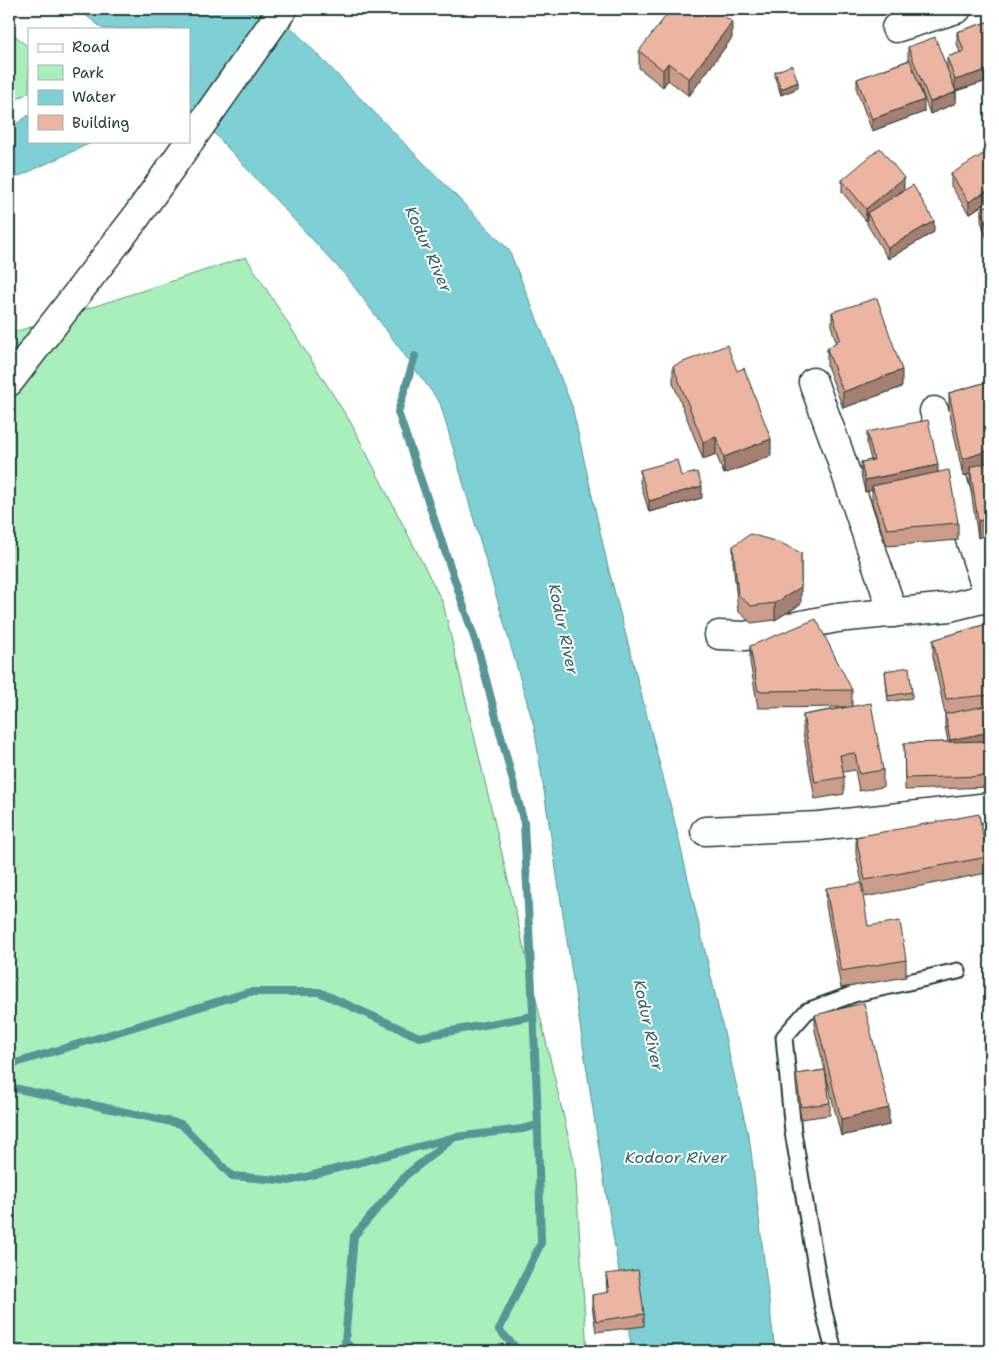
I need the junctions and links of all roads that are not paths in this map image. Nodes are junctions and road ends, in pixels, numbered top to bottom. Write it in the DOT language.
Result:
graph roads {
  1 [pos="283,9"];
  2 [pos="957,9"];
  3 [pos="896,28"];
  4 [pos="190,141"];
  5 [pos="189,142"];
  6 [pos="9,382"];
  7 [pos="813,382"];
  8 [pos="934,411"];
  9 [pos="990,597"];
  10 [pos="893,613"];
  11 [pos="719,635"];
  12 [pos="990,806"];
  13 [pos="705,831"];
  14 [pos="958,971"];
  15 [pos="834,1351"];
  1 -- 4 [label="street"];
  2 -- 3 [label="street"];
  5 -- 6 [label="street"];
  7 -- 10 [label="street"];
  8 -- 9 [label="street"];
  9 -- 10 [label="street"];
  10 -- 11 [label="street"];
  12 -- 13 [label="street"];
  14 -- 15 [label="lane"];
}
